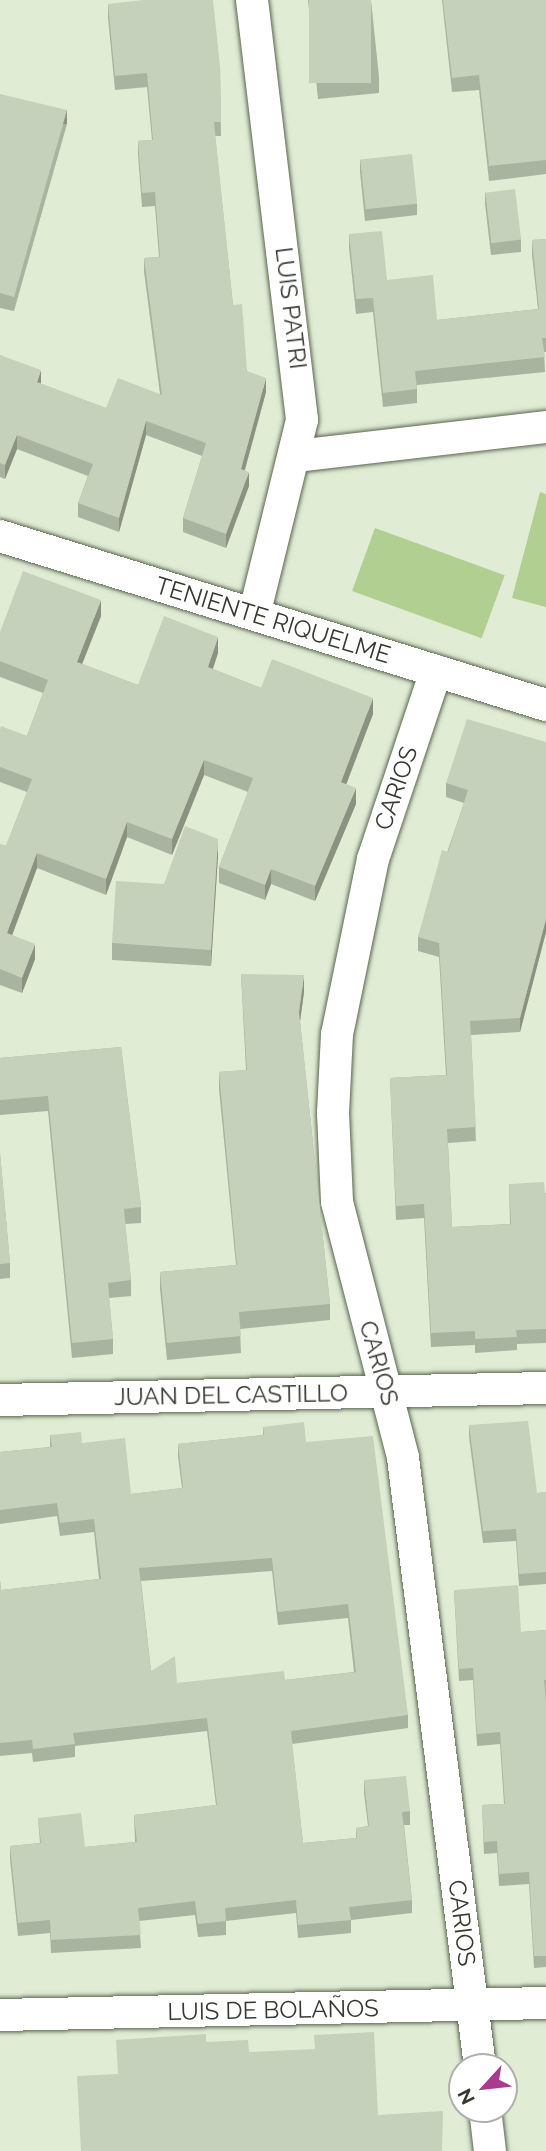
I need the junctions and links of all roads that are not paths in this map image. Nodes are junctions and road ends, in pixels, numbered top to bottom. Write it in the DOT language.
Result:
graph roads {
  1 [pos="251,0"];
  2 [pos="546,427"];
  3 [pos="296,456"];
  4 [pos="0,536"];
  5 [pos="255,612"];
  6 [pos="436,671"];
  7 [pos="546,705"];
  8 [pos="546,1388"];
  9 [pos="390,1391"];
  10 [pos="0,1400"];
  11 [pos="546,2003"];
  12 [pos="473,2006"];
  13 [pos="0,2015"];
  14 [pos="478,2053"];
  15 [pos="486,2123"];
  16 [pos="489,2151"];
  1 -- 3 [label="street, LUIS PATRI"];
  2 -- 3 [label="street"];
  3 -- 5 [label="street, LUIS PATRI"];
  4 -- 5 [label="street, TENIENTE RIQUELME"];
  5 -- 6 [label="street, TENIENTE RIQUELME"];
  6 -- 7 [label="street, TENIENTE RIQUELME"];
  6 -- 9 [label="street, CARIOS"];
  8 -- 9 [label="street, JUAN DEL CASTILLO"];
  9 -- 10 [label="street, JUAN DEL CASTILLO"];
  9 -- 12 [label="street, CARIOS"];
  11 -- 12 [label="street, LUIS DE BOLAÑOS"];
  12 -- 13 [label="street, LUIS DE BOLAÑOS"];
  12 -- 14 [label="street, CARIOS"];
  15 -- 16 [label="street"];
}
